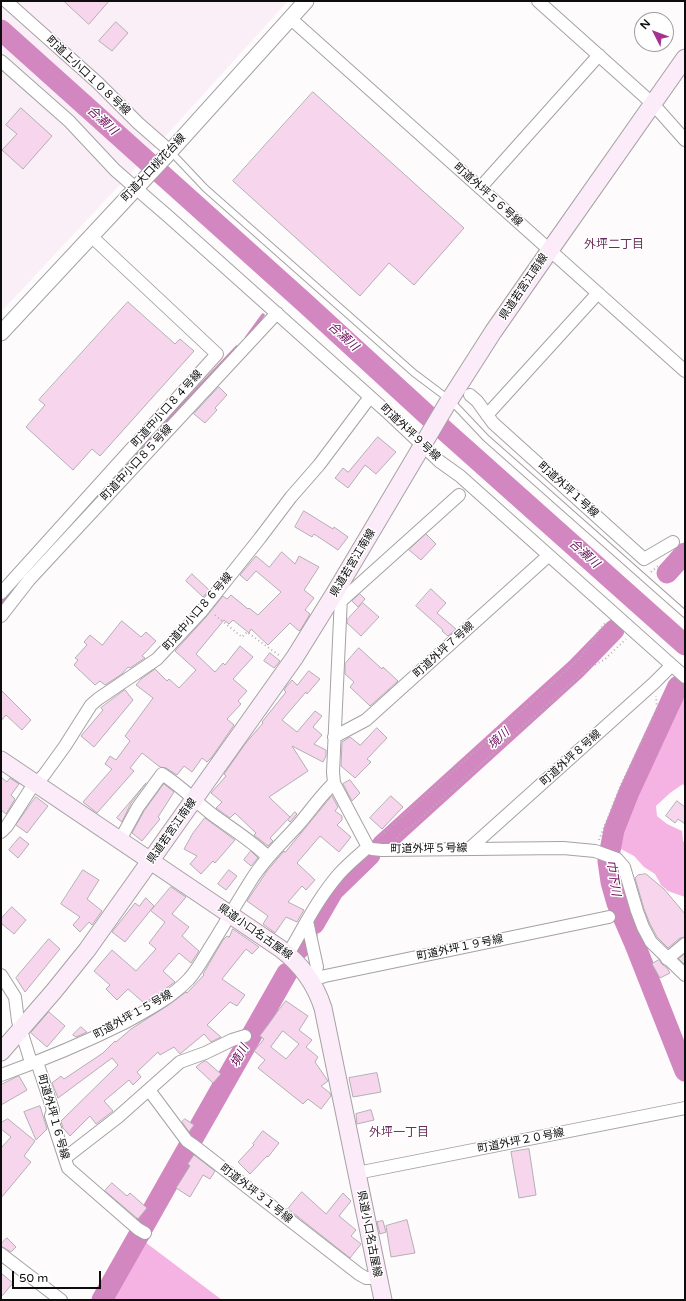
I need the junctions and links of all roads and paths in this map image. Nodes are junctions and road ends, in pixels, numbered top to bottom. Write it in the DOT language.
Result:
graph roads {
  1 [pos="6,1"];
  2 [pos="306,1"];
  3 [pos="538,1"];
  4 [pos="290,18"];
  5 [pos="601,58"];
  6 [pos="685,58"];
  7 [pos="1,61"];
  8 [pos="653,104"];
  9 [pos="685,140"];
  10 [pos="168,153"];
  11 [pos="137,187"];
  12 [pos="483,190"];
  13 [pos="91,236"];
  14 [pos="550,250"];
  15 [pos="598,293"];
  16 [pos="277,313"];
  17 [pos="1,333"];
  18 [pos="685,371"];
  19 [pos="470,395"];
  20 [pos="370,397"];
  21 [pos="449,402"];
  22 [pos="487,415"];
  23 [pos="424,444"];
  24 [pos="459,495"];
  25 [pos="673,542"];
  26 [pos="548,556"];
  27 [pos="1,593"];
  28 [pos="339,596"];
  29 [pos="205,607"];
  30 [pos="614,614"];
  31 [pos="685,614"];
  32 [pos="1,616"];
  33 [pos="633,631"];
  34 [pos="290,664"];
  35 [pos="671,666"];
  36 [pos="685,677"];
  37 [pos="654,683"];
  38 [pos="334,737"];
  39 [pos="1,760"];
  40 [pos="36,783"];
  41 [pos="334,783"];
  42 [pos="194,800"];
  43 [pos="389,828"];
  44 [pos="1,832"];
  45 [pos="120,840"];
  46 [pos="377,849"];
  47 [pos="470,849"];
  48 [pos="598,852"];
  49 [pos="268,857"];
  50 [pos="151,862"];
  51 [pos="231,915"];
  52 [pos="609,917"];
  53 [pos="309,927"];
  54 [pos="685,944"];
  55 [pos="292,958"];
  56 [pos="668,959"];
  57 [pos="1,975"];
  58 [pos="685,975"];
  59 [pos="311,980"];
  60 [pos="21,1030"];
  61 [pos="244,1036"];
  62 [pos="1,1052"];
  63 [pos="35,1063"];
  64 [pos="1,1075"];
  65 [pos="149,1090"];
  66 [pos="685,1108"];
  67 [pos="65,1158"];
  68 [pos="357,1173"];
  69 [pos="142,1232"];
  70 [pos="1,1254"];
  71 [pos="378,1278"];
  72 [pos="62,1300"];
  73 [pos="383,1300"];
  1 -- 10 [label="street, 町道上小口１０８号線"];
  2 -- 4 [label="street, 町道大口桃花台線"];
  3 -- 5 [label="street"];
  4 -- 10 [label="street, 町道大口桃花台線"];
  4 -- 12 [label="street, 町道外坪５６号線"];
  5 -- 8 [label="street"];
  5 -- 12 [label="street"];
  6 -- 8 [label="main road, 県道若宮江南線"];
  7 -- 11 [label="street, 町道外坪９号線"];
  8 -- 9 [label="street"];
  8 -- 14 [label="main road, 県道若宮江南線"];
  10 -- 11 [label="street, 町道大口桃花台線"];
  10 -- 21 [label="lane"];
  11 -- 13 [label="street, 町道大口桃花台線"];
  11 -- 16 [label="street, 町道外坪９号線"];
  12 -- 14 [label="street, 町道外坪５６号線"];
  13 -- 17 [label="street, 町道大口桃花台線"];
  13 -- 27 [label="street, 町道中小口８４号線"];
  14 -- 15 [label="street, 町道外坪５６号線"];
  14 -- 21 [label="main road, 県道若宮江南線"];
  15 -- 18 [label="street, 町道外坪５６号線"];
  15 -- 22 [label="street"];
  16 -- 20 [label="street, 町道外坪９号線"];
  16 -- 32 [label="street, 町道中小口８５号線"];
  19 -- 22 [label="street, 町道外坪１号線"];
  20 -- 23 [label="street, 町道外坪９号線"];
  20 -- 29 [label="street, 町道中小口８６号線"];
  21 -- 23 [label="main road, 県道若宮江南線"];
  21 -- 31 [label="lane"];
  22 -- 25 [label="street, 町道外坪１号線"];
  23 -- 26 [label="street, 町道外坪９号線"];
  23 -- 28 [label="main road, 県道若宮江南線"];
  24 -- 28 [label="street"];
  26 -- 30 [label="street, 町道外坪９号線"];
  26 -- 38 [label="street, 町道外坪７号線"];
  28 -- 34 [label="main road, 県道若宮江南線"];
  28 -- 38 [label="street"];
  29 -- 34 [label="path"];
  29 -- 40 [label="street, 町道中小口８６号線"];
  30 -- 33 [label="street, 町道外坪９号線"];
  30 -- 43 [label="path"];
  33 -- 35 [label="street, 町道外坪９号線"];
  33 -- 46 [label="path"];
  34 -- 42 [label="main road, 県道若宮江南線"];
  35 -- 36 [label="street, 町道外坪９号線"];
  35 -- 37 [label="street, 町道外坪８号線"];
  37 -- 47 [label="street, 町道外坪８号線"];
  37 -- 48 [label="path"];
  38 -- 41 [label="street"];
  39 -- 40 [label="main road, 県道小口名古屋線"];
  40 -- 44 [label="street, 町道中小口８６号線"];
  40 -- 45 [label="main road, 県道小口名古屋線"];
  41 -- 46 [label="street"];
  41 -- 49 [label="street, 町道外坪１５号線"];
  42 -- 45 [label="street"];
  42 -- 49 [label="street"];
  42 -- 50 [label="main road, 県道若宮江南線"];
  45 -- 50 [label="main road, 県道小口名古屋線"];
  46 -- 47 [label="street, 町道外坪５号線"];
  46 -- 53 [label="street"];
  47 -- 48 [label="street, 町道外坪５号線"];
  48 -- 56 [label="street, 町道外坪５号線"];
  49 -- 51 [label="street, 町道外坪１５号線"];
  50 -- 51 [label="main road, 県道小口名古屋線"];
  50 -- 60 [label="main road, 県道若宮江南線"];
  51 -- 55 [label="main road, 県道小口名古屋線"];
  51 -- 63 [label="street, 町道外坪１５号線"];
  52 -- 59 [label="street, 町道外坪１９号線"];
  53 -- 55 [label="street"];
  53 -- 59 [label="street"];
  54 -- 56 [label="street"];
  55 -- 59 [label="main road, 県道小口名古屋線"];
  56 -- 58 [label="street, 町道外坪５号線"];
  57 -- 60 [label="street, 町道外坪１６号線"];
  59 -- 68 [label="main road, 県道小口名古屋線"];
  60 -- 62 [label="main road, 県道若宮江南線"];
  60 -- 63 [label="street, 町道外坪１６号線"];
  61 -- 65 [label="street"];
  63 -- 64 [label="street, 町道外坪１５号線"];
  63 -- 67 [label="street, 町道外坪１６号線"];
  65 -- 67 [label="street"];
  65 -- 71 [label="street, 町道外坪３１号線"];
  66 -- 68 [label="street, 町道外坪２０号線"];
  67 -- 69 [label="street, 町道外坪１６号線"];
  68 -- 71 [label="main road, 県道小口名古屋線"];
  70 -- 72 [label="street"];
  71 -- 73 [label="main road, 県道小口名古屋線"];
}
